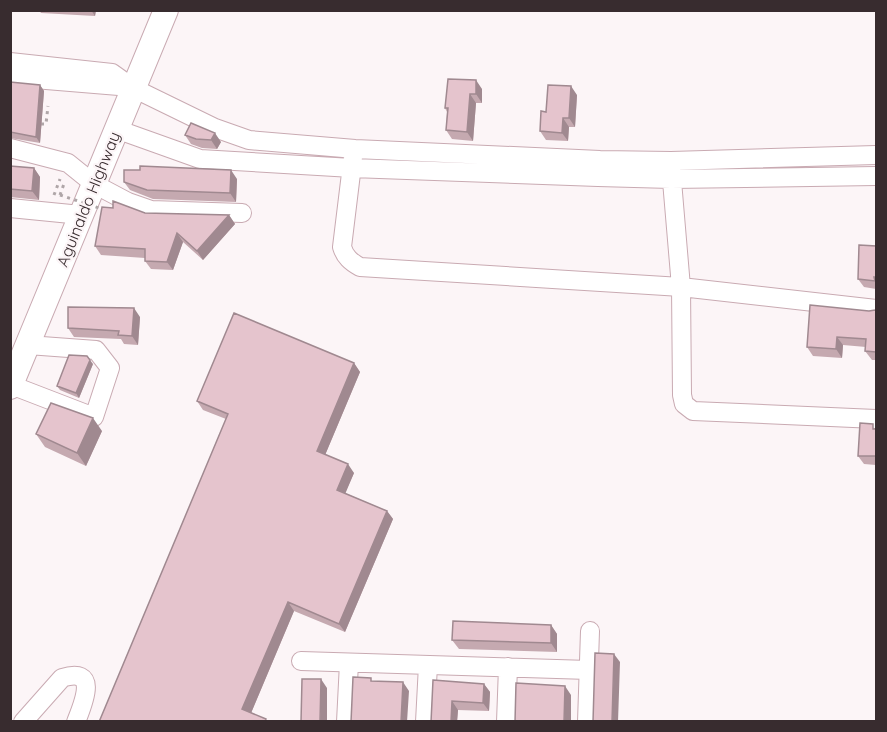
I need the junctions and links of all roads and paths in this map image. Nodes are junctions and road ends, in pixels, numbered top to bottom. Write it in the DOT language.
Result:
graph roads {
  1 [pos="166,10"];
  2 [pos="10,62"];
  3 [pos="10,76"];
  4 [pos="133,88"];
  5 [pos="48,106"];
  6 [pos="42,124"];
  7 [pos="116,129"];
  8 [pos="10,148"];
  9 [pos="355,149"];
  10 [pos="876,155"];
  11 [pos="352,168"];
  12 [pos="671,170"];
  13 [pos="876,176"];
  14 [pos="94,184"];
  15 [pos="10,208"];
  16 [pos="49,211"];
  17 [pos="109,212"];
  18 [pos="243,213"];
  19 [pos="81,214"];
  20 [pos="681,286"];
  21 [pos="876,309"];
  22 [pos="28,345"];
  23 [pos="11,386"];
  24 [pos="876,419"];
  25 [pos="590,631"];
  26 [pos="301,661"];
  27 [pos="349,663"];
  28 [pos="428,665"];
  29 [pos="508,667"];
  30 [pos="589,670"];
  31 [pos="23,722"];
  32 [pos="76,722"];
  33 [pos="346,722"];
  34 [pos="425,722"];
  35 [pos="506,722"];
  36 [pos="587,722"];
  1 -- 4 [label="main road, Aguinaldo Highway"];
  2 -- 4 [label="street"];
  3 -- 4 [label="street"];
  4 -- 7 [label="main road, Aguinaldo Highway"];
  4 -- 9 [label="street"];
  5 -- 6 [label="path"];
  7 -- 11 [label="street"];
  7 -- 14 [label="main road, Aguinaldo Highway"];
  8 -- 14 [label="street"];
  9 -- 11 [label="street"];
  9 -- 12 [label="street"];
  10 -- 12 [label="street"];
  11 -- 12 [label="street"];
  11 -- 20 [label="street"];
  12 -- 13 [label="street"];
  12 -- 20 [label="street"];
  14 -- 18 [label="street"];
  14 -- 19 [label="main road, Aguinaldo Highway"];
  15 -- 16 [label="street"];
  16 -- 17 [label="path, bridge"];
  16 -- 19 [label="street"];
  19 -- 22 [label="main road, Aguinaldo Highway"];
  20 -- 21 [label="street"];
  20 -- 24 [label="street"];
  22 -- 23 [label="main road, Aguinaldo Highway"];
  22 -- 23 [label="street"];
  25 -- 30 [label="street"];
  26 -- 27 [label="street"];
  27 -- 28 [label="street"];
  27 -- 33 [label="street"];
  28 -- 29 [label="street"];
  28 -- 34 [label="street"];
  29 -- 30 [label="street"];
  29 -- 35 [label="street"];
  30 -- 36 [label="street"];
  31 -- 32 [label="street"];
}
